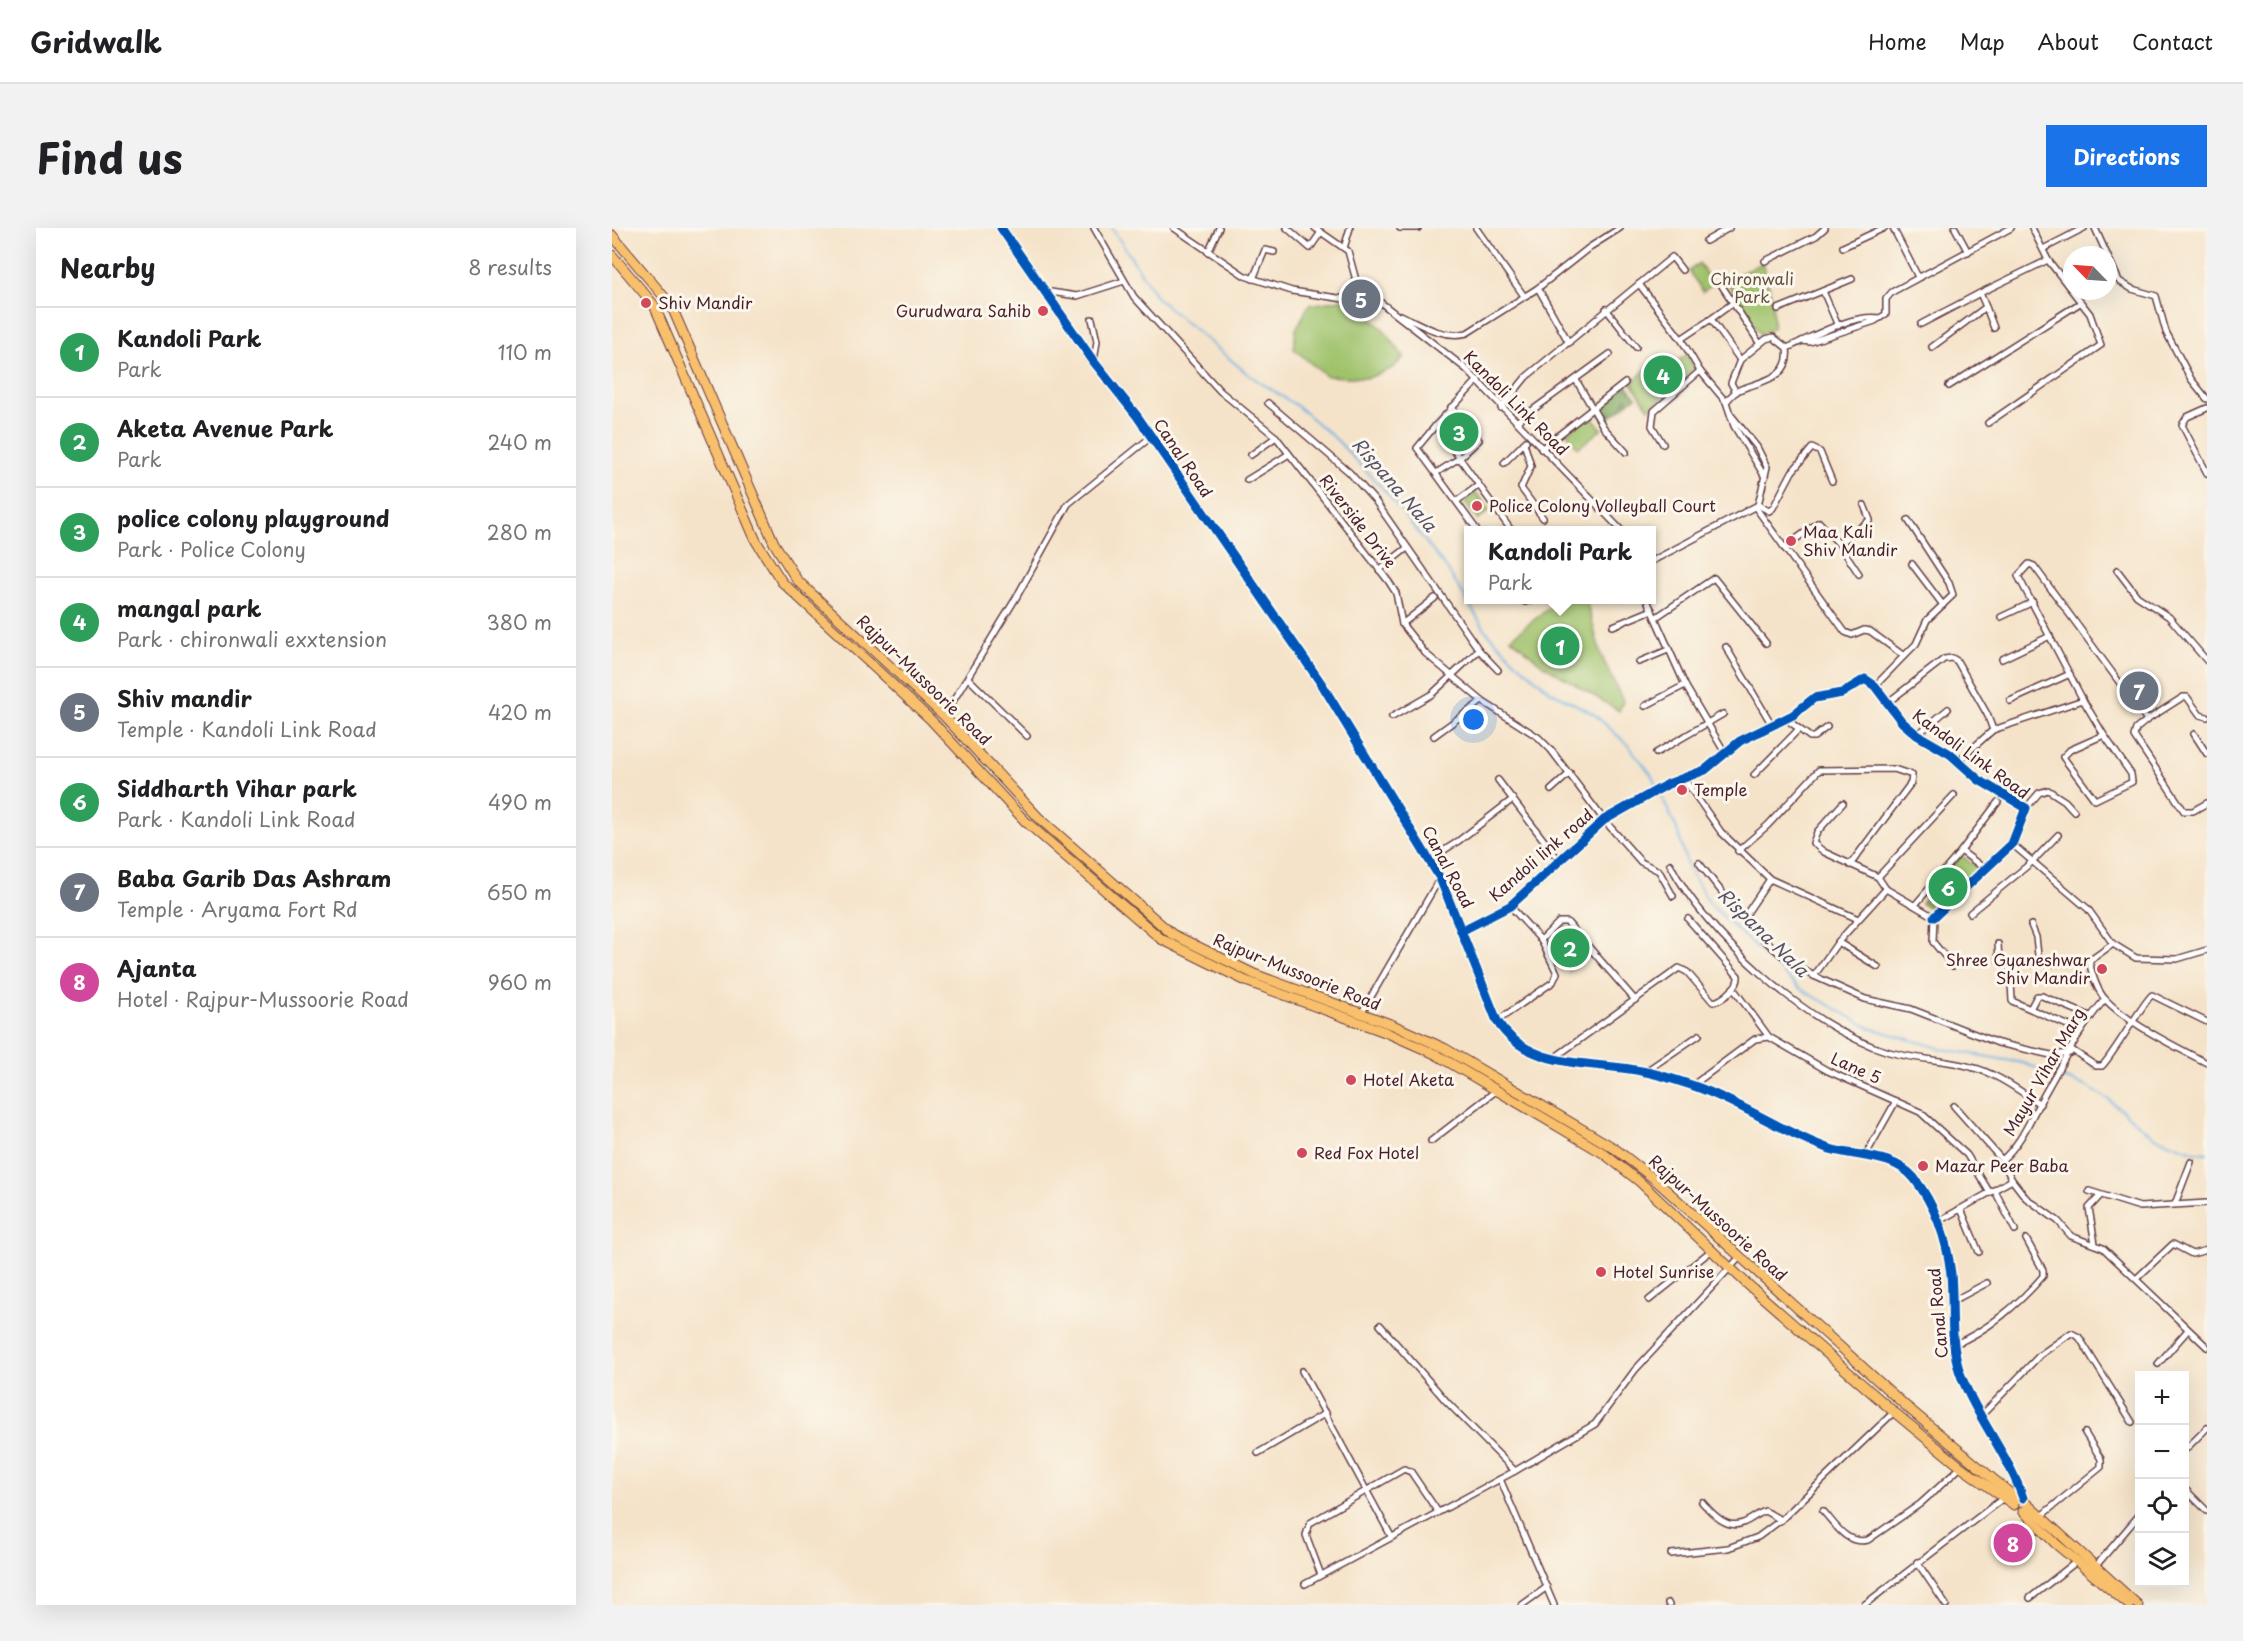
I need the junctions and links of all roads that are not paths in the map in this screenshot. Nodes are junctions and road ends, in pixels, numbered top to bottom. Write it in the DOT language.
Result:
graph roads {
  1 [pos="1001,228"];
  2 [pos="1094,228"];
  3 [pos="1174,228"];
  4 [pos="1219,228"];
  5 [pos="1287,228"];
  6 [pos="1350,228"];
  7 [pos="1400,228"];
  8 [pos="1418,228"];
  9 [pos="1476,228"];
  10 [pos="1620,228"];
  11 [pos="1729,228"];
  12 [pos="1825,228"];
  13 [pos="1884,228"];
  14 [pos="1893,228"];
  15 [pos="1956,228"];
  16 [pos="2011,228"];
  17 [pos="2032,228"];
  18 [pos="2084,228"];
  19 [pos="2095,228"];
  20 [pos="1181,230"];
  21 [pos="1318,230"];
  22 [pos="1611,230"];
  23 [pos="612,235"];
  24 [pos="1706,241"];
  25 [pos="1843,247"];
  26 [pos="1344,248"];
  27 [pos="2043,249"];
  28 [pos="1208,252"];
  29 [pos="1274,252"];
  30 [pos="1968,252"];
  31 [pos="612,255"];
  32 [pos="2048,260"];
  33 [pos="1765,261"];
  34 [pos="1682,270"];
  35 [pos="1921,277"];
  36 [pos="1253,279"];
  37 [pos="1852,279"];
  38 [pos="1124,281"];
  39 [pos="1358,284"];
  40 [pos="1640,284"];
  41 [pos="1722,286"];
  42 [pos="1538,288"];
  43 [pos="1042,290"];
  44 [pos="1823,291"];
  45 [pos="1980,292"];
  46 [pos="1524,296"];
  47 [pos="1733,303"];
  48 [pos="2080,303"];
  49 [pos="1986,307"];
  50 [pos="1606,309"];
  51 [pos="1778,309"];
  52 [pos="1391,311"];
  53 [pos="1880,318"];
  54 [pos="1092,319"];
  55 [pos="1711,319"];
  56 [pos="1921,324"];
  57 [pos="1838,326"];
  58 [pos="1994,328"];
  59 [pos="1682,339"];
  60 [pos="1802,341"];
  61 [pos="1569,343"];
  62 [pos="1760,344"];
  63 [pos="1932,347"];
  64 [pos="1636,348"];
  65 [pos="1787,348"];
  66 [pos="1610,354"];
  67 [pos="1740,360"];
  68 [pos="1094,362"];
  69 [pos="1700,371"];
  70 [pos="1576,380"];
  71 [pos="1478,381"];
  72 [pos="1625,383"];
  73 [pos="1949,386"];
  74 [pos="1736,392"];
  75 [pos="2207,399"];
  76 [pos="1726,402"];
  77 [pos="1268,403"];
  78 [pos="1450,407"];
  79 [pos="1502,408"];
  80 [pos="1591,408"];
  81 [pos="2207,408"];
  82 [pos="1516,422"];
  83 [pos="1988,423"];
  84 [pos="1436,425"];
  85 [pos="1151,437"];
  86 [pos="1276,437"];
  87 [pos="1530,438"];
  88 [pos="1524,443"];
  89 [pos="1663,444"];
  90 [pos="1541,449"];
  91 [pos="1626,452"];
  92 [pos="1289,454"];
  93 [pos="1251,455"];
  94 [pos="1461,457"];
  95 [pos="1504,463"];
  96 [pos="2207,472"];
  97 [pos="1436,473"];
  98 [pos="1247,480"];
  99 [pos="1832,481"];
  100 [pos="1479,485"];
  101 [pos="1457,501"];
  102 [pos="1864,505"];
  103 [pos="1757,507"];
  104 [pos="1543,518"];
  105 [pos="1908,520"];
  106 [pos="1474,526"];
  107 [pos="1508,526"];
  108 [pos="1616,526"];
  109 [pos="1839,544"];
  110 [pos="1407,548"];
  111 [pos="1784,548"];
  112 [pos="1656,559"];
  113 [pos="1912,564"];
  114 [pos="1379,570"];
  115 [pos="2117,570"];
  116 [pos="1859,574"];
  117 [pos="1435,598"];
  118 [pos="2033,602"];
  119 [pos="1649,604"];
  120 [pos="1943,606"];
  121 [pos="1652,610"];
  122 [pos="2001,617"];
  123 [pos="1655,618"];
  124 [pos="1402,624"];
  125 [pos="1613,626"];
  126 [pos="2050,636"];
  127 [pos="1766,643"];
  128 [pos="1726,647"];
  129 [pos="1479,650"];
  130 [pos="1668,650"];
  131 [pos="1904,656"];
  132 [pos="2001,659"];
  133 [pos="1639,662"];
  134 [pos="2207,662"];
  135 [pos="1498,670"];
  136 [pos="2070,674"];
  137 [pos="1451,677"];
  138 [pos="969,678"];
  139 [pos="1685,685"];
  140 [pos="1875,686"];
  141 [pos="2084,700"];
  142 [pos="1482,701"];
  143 [pos="2010,701"];
  144 [pos="1887,703"];
  145 [pos="1645,706"];
  146 [pos="1948,709"];
  147 [pos="1723,714"];
  148 [pos="944,717"];
  149 [pos="1392,717"];
  150 [pos="2207,717"];
  151 [pos="1786,719"];
  152 [pos="2147,720"];
  153 [pos="1707,724"];
  154 [pos="1773,725"];
  155 [pos="1827,727"];
  156 [pos="1799,729"];
  157 [pos="1993,730"];
  158 [pos="2194,734"];
  159 [pos="1917,735"];
  160 [pos="2104,735"];
  161 [pos="1027,736"];
  162 [pos="1434,736"];
  163 [pos="1656,753"];
  164 [pos="1725,753"];
  165 [pos="2207,754"];
  166 [pos="1958,761"];
  167 [pos="1570,772"];
  168 [pos="1754,775"];
  169 [pos="1684,779"];
  170 [pos="1498,780"];
  171 [pos="1551,790"];
  172 [pos="1954,795"];
  173 [pos="1513,799"];
  174 [pos="1998,801"];
  175 [pos="1843,803"];
  176 [pos="2207,803"];
  177 [pos="2026,808"];
  178 [pos="2074,811"];
  179 [pos="1604,820"];
  180 [pos="2058,835"];
  181 [pos="2012,844"];
  182 [pos="1960,850"];
  183 [pos="1738,851"];
  184 [pos="1558,859"];
  185 [pos="1429,860"];
  186 [pos="2032,862"];
  187 [pos="1699,863"];
  188 [pos="1670,864"];
  189 [pos="1850,865"];
  190 [pos="1985,870"];
  191 [pos="1878,877"];
  192 [pos="1440,878"];
  193 [pos="1770,879"];
  194 [pos="1886,889"];
  195 [pos="1674,896"];
  196 [pos="1915,905"];
  197 [pos="1510,906"];
  198 [pos="1970,913"];
  199 [pos="1934,917"];
  200 [pos="1688,919"];
  201 [pos="1743,919"];
  202 [pos="1858,919"];
  203 [pos="2031,925"];
  204 [pos="1463,930"];
  205 [pos="1541,940"];
  206 [pos="1838,942"];
  207 [pos="1998,944"];
  208 [pos="2113,944"];
  209 [pos="2207,950"];
  210 [pos="2089,961"];
  211 [pos="2010,963"];
  212 [pos="2039,964"];
  213 [pos="1953,966"];
  214 [pos="1878,967"];
  215 [pos="1814,976"];
  216 [pos="1733,988"];
  217 [pos="2105,999"];
  218 [pos="1635,1000"];
  219 [pos="2031,1007"];
  220 [pos="1361,1014"];
  221 [pos="2090,1016"];
  222 [pos="1497,1021"];
  223 [pos="2135,1021"];
  224 [pos="2207,1022"];
  225 [pos="2081,1031"];
  226 [pos="1699,1035"];
  227 [pos="1769,1037"];
  228 [pos="2070,1053"];
  229 [pos="1554,1058"];
  230 [pos="2207,1063"];
  231 [pos="1646,1071"];
  232 [pos="1505,1083"];
  233 [pos="1693,1085"];
  234 [pos="1497,1090"];
  235 [pos="1896,1101"];
  236 [pos="2040,1104"];
  237 [pos="1954,1106"];
  238 [pos="1431,1141"];
  239 [pos="1865,1156"];
  240 [pos="2002,1160"];
  241 [pos="2191,1162"];
  242 [pos="2012,1180"];
  243 [pos="2089,1191"];
  244 [pos="1992,1192"];
  245 [pos="2100,1196"];
  246 [pos="2207,1203"];
  247 [pos="2175,1204"];
  248 [pos="1961,1209"];
  249 [pos="1939,1221"];
  250 [pos="2015,1230"];
  251 [pos="2026,1239"];
  252 [pos="2096,1244"];
  253 [pos="1712,1250"];
  254 [pos="2207,1250"];
  255 [pos="1979,1252"];
  256 [pos="1740,1257"];
  257 [pos="1730,1267"];
  258 [pos="2136,1279"];
  259 [pos="1987,1283"];
  260 [pos="1649,1300"];
  261 [pos="1951,1302"];
  262 [pos="1380,1325"];
  263 [pos="2188,1330"];
  264 [pos="1953,1345"];
  265 [pos="2207,1347"];
  266 [pos="2158,1364"];
  267 [pos="1302,1371"];
  268 [pos="1894,1412"];
  269 [pos="1326,1413"];
  270 [pos="1979,1418"];
  271 [pos="2132,1422"];
  272 [pos="2207,1428"];
  273 [pos="2085,1433"];
  274 [pos="2189,1446"];
  275 [pos="1258,1454"];
  276 [pos="1961,1467"];
  277 [pos="1515,1471"];
  278 [pos="1500,1479"];
  279 [pos="1367,1491"];
  280 [pos="2189,1493"];
  281 [pos="2002,1499"];
  282 [pos="1702,1502"];
  283 [pos="2021,1503"];
  284 [pos="1823,1511"];
  285 [pos="2207,1511"];
  286 [pos="1438,1512"];
  287 [pos="2041,1516"];
  288 [pos="2135,1519"];
  289 [pos="1781,1520"];
  290 [pos="1391,1536"];
  291 [pos="1671,1554"];
  292 [pos="1917,1562"];
  293 [pos="2076,1562"];
  294 [pos="2095,1567"];
  295 [pos="1321,1575"];
  296 [pos="1305,1584"];
  297 [pos="1547,1587"];
  298 [pos="2030,1598"];
  299 [pos="2123,1603"];
  300 [pos="1522,1605"];
  301 [pos="1554,1605"];
  302 [pos="1864,1605"];
  303 [pos="1946,1605"];
  304 [pos="2138,1605"];
  1 -- 43 [label="street, Canal Road"];
  2 -- 38 [label="street, Riverside Drive"];
  3 -- 20 [label="street"];
  4 -- 28 [label="street"];
  5 -- 21 [label="street"];
  6 -- 26 [label="street"];
  7 -- 8 [label="street"];
  9 -- 46 [label="street"];
  10 -- 22 [label="street"];
  11 -- 24 [label="street"];
  12 -- 33 [label="street"];
  13 -- 25 [label="street"];
  14 -- 35 [label="street"];
  15 -- 30 [label="street"];
  16 -- 30 [label="street"];
  17 -- 27 [label="street"];
  18 -- 27 [label="street"];
  19 -- 75 [label="street"];
  20 -- 28 [label="street"];
  21 -- 26 [label="street"];
  22 -- 42 [label="street"];
  23 -- 148 [label="main road, Rajpur-Mussoorie Road"];
  26 -- 39 [label="street"];
  27 -- 32 [label="street"];
  28 -- 36 [label="street"];
  29 -- 36 [label="street"];
  30 -- 35 [label="street"];
  31 -- 234 [label="main road, Rajpur-Mussoorie Road"];
  32 -- 45 [label="street"];
  32 -- 48 [label="street"];
  34 -- 40 [label="street"];
  35 -- 53 [label="street"];
  36 -- 39 [label="street"];
  37 -- 44 [label="street"];
  38 -- 43 [label="street"];
  38 -- 86 [label="street, Riverside Drive"];
  39 -- 52 [label="street, Kandoli Link Road"];
  40 -- 50 [label="street"];
  40 -- 59 [label="street"];
  41 -- 47 [label="street"];
  42 -- 46 [label="street"];
  42 -- 61 [label="street"];
  43 -- 68 [label="street, Canal Road"];
  44 -- 51 [label="street"];
  44 -- 57 [label="street"];
  45 -- 49 [label="street"];
  45 -- 56 [label="street"];
  46 -- 52 [label="street"];
  47 -- 55 [label="street"];
  47 -- 62 [label="street"];
  48 -- 73 [label="street"];
  48 -- 83 [label="street"];
  49 -- 58 [label="street"];
  49 -- 63 [label="street"];
  50 -- 61 [label="street"];
  50 -- 64 [label="street"];
  52 -- 71 [label="street, Kandoli Link Road"];
  53 -- 57 [label="street"];
  53 -- 60 [label="street"];
  54 -- 68 [label="street"];
  55 -- 59 [label="street"];
  55 -- 67 [label="street"];
  57 -- 60 [label="street"];
  59 -- 69 [label="street"];
  60 -- 65 [label="street"];
  61 -- 79 [label="street"];
  62 -- 65 [label="street"];
  62 -- 67 [label="street"];
  65 -- 74 [label="street"];
  66 -- 70 [label="street"];
  67 -- 74 [label="street"];
  68 -- 85 [label="street, Canal Road"];
  69 -- 76 [label="street"];
  69 -- 89 [label="street"];
  70 -- 80 [label="street"];
  70 -- 82 [label="street"];
  71 -- 78 [label="street"];
  71 -- 79 [label="street, Kandoli Link Road"];
  72 -- 80 [label="street"];
  74 -- 76 [label="street"];
  76 -- 103 [label="street"];
  77 -- 110 [label="street"];
  78 -- 84 [label="street"];
  78 -- 94 [label="street"];
  79 -- 82 [label="street, Kandoli Link Road"];
  80 -- 90 [label="street"];
  80 -- 91 [label="street"];
  81 -- 96 [label="street"];
  82 -- 87 [label="street, Kandoli Link Road"];
  84 -- 94 [label="street"];
  84 -- 97 [label="street"];
  85 -- 138 [label="street"];
  85 -- 185 [label="street, Canal Road"];
  86 -- 92 [label="street, Riverside Drive"];
  86 -- 93 [label="street"];
  87 -- 88 [label="street"];
  87 -- 90 [label="street, Kandoli Link Road"];
  88 -- 95 [label="street"];
  88 -- 104 [label="street"];
  90 -- 108 [label="street, Kandoli Link Road"];
  92 -- 98 [label="street"];
  92 -- 114 [label="street, Riverside Drive"];
  94 -- 97 [label="street"];
  94 -- 100 [label="street"];
  97 -- 101 [label="street"];
  99 -- 103 [label="street"];
  100 -- 101 [label="street"];
  100 -- 107 [label="street"];
  101 -- 106 [label="street"];
  102 -- 109 [label="street"];
  103 -- 111 [label="street"];
  103 -- 112 [label="street"];
  105 -- 120 [label="street"];
  109 -- 111 [label="street"];
  109 -- 116 [label="street"];
  110 -- 114 [label="street"];
  110 -- 129 [label="street"];
  111 -- 131 [label="street"];
  113 -- 120 [label="street"];
  114 -- 124 [label="street, Riverside Drive"];
  115 -- 134 [label="street"];
  117 -- 124 [label="street"];
  118 -- 122 [label="street"];
  118 -- 126 [label="street"];
  118 -- 152 [label="street"];
  119 -- 121 [label="street"];
  120 -- 131 [label="street"];
  121 -- 123 [label="street"];
  121 -- 125 [label="street"];
  123 -- 127 [label="street"];
  123 -- 130 [label="street"];
  124 -- 137 [label="street, Riverside Drive"];
  126 -- 132 [label="street"];
  126 -- 136 [label="street"];
  128 -- 154 [label="street"];
  129 -- 135 [label="street"];
  129 -- 137 [label="street"];
  130 -- 133 [label="street"];
  130 -- 139 [label="street"];
  131 -- 140 [label="street"];
  136 -- 141 [label="street"];
  136 -- 143 [label="street"];
  137 -- 142 [label="street, Riverside Drive"];
  137 -- 149 [label="street"];
  138 -- 148 [label="street"];
  138 -- 161 [label="street"];
  139 -- 145 [label="street"];
  139 -- 153 [label="street"];
  140 -- 144 [label="street, Kandoli Link Road"];
  140 -- 151 [label="street"];
  141 -- 157 [label="street"];
  141 -- 160 [label="street"];
  142 -- 162 [label="street"];
  142 -- 167 [label="street, Riverside Drive"];
  144 -- 157 [label="street"];
  144 -- 159 [label="street, Kandoli Link Road"];
  146 -- 159 [label="street"];
  147 -- 153 [label="street"];
  148 -- 220 [label="main road, Rajpur-Mussoorie Road"];
  150 -- 152 [label="street"];
  151 -- 154 [label="street"];
  151 -- 156 [label="street"];
  152 -- 176 [label="street"];
  153 -- 163 [label="street"];
  153 -- 164 [label="street"];
  154 -- 164 [label="street"];
  155 -- 156 [label="street"];
  156 -- 168 [label="street"];
  157 -- 166 [label="street"];
  158 -- 165 [label="street"];
  159 -- 166 [label="street, Kandoli Link Road"];
  160 -- 160 [label="street"];
  164 -- 169 [label="street"];
  166 -- 177 [label="street, Kandoli Link Road"];
  167 -- 171 [label="street"];
  167 -- 179 [label="street, Riverside Drive"];
  169 -- 179 [label="street, Kandoli link road"];
  169 -- 183 [label="street"];
  170 -- 173 [label="street"];
  172 -- 191 [label="street"];
  173 -- 184 [label="street"];
  173 -- 185 [label="street"];
  174 -- 182 [label="street"];
  175 -- 189 [label="street"];
  177 -- 178 [label="street"];
  177 -- 181 [label="street, Kandoli Link Road"];
  179 -- 184 [label="street, Kandoli link road"];
  179 -- 195 [label="street, Riverside Drive"];
  180 -- 186 [label="street"];
  181 -- 186 [label="street"];
  181 -- 190 [label="street, Kandoli Link Road"];
  182 -- 190 [label="street"];
  182 -- 196 [label="street"];
  183 -- 189 [label="street"];
  183 -- 193 [label="street"];
  184 -- 197 [label="street, Kandoli link road"];
  185 -- 192 [label="street, Canal Road"];
  186 -- 198 [label="street"];
  186 -- 208 [label="street"];
  187 -- 201 [label="street"];
  188 -- 236 [label="street"];
  189 -- 191 [label="street"];
  190 -- 199 [label="street, Kandoli Link Road"];
  191 -- 194 [label="street"];
  192 -- 204 [label="street, Canal Road"];
  192 -- 220 [label="street"];
  193 -- 201 [label="street"];
  193 -- 202 [label="street"];
  194 -- 196 [label="street"];
  194 -- 202 [label="street"];
  196 -- 199 [label="street"];
  197 -- 204 [label="street, Kandoli link road"];
  197 -- 205 [label="street"];
  199 -- 213 [label="street"];
  200 -- 216 [label="street"];
  201 -- 215 [label="street"];
  202 -- 206 [label="street"];
  203 -- 212 [label="street"];
  204 -- 222 [label="street, Canal Road"];
  205 -- 218 [label="street"];
  205 -- 222 [label="street"];
  206 -- 214 [label="street"];
  206 -- 215 [label="street"];
  207 -- 211 [label="street"];
  208 -- 209 [label="street"];
  208 -- 210 [label="street"];
  210 -- 212 [label="street"];
  210 -- 217 [label="street"];
  211 -- 212 [label="street"];
  211 -- 219 [label="street"];
  215 -- 228 [label="street"];
  216 -- 218 [label="street"];
  216 -- 227 [label="street"];
  217 -- 221 [label="street, Mayur Vihar Marg"];
  217 -- 223 [label="street"];
  218 -- 229 [label="street"];
  219 -- 221 [label="street"];
  219 -- 225 [label="street"];
  220 -- 232 [label="main road, Rajpur-Mussoorie Road"];
  221 -- 225 [label="street, Mayur Vihar Marg"];
  222 -- 229 [label="street, Canal Road"];
  223 -- 224 [label="street"];
  223 -- 228 [label="street"];
  223 -- 230 [label="street"];
  225 -- 228 [label="street, Mayur Vihar Marg"];
  226 -- 231 [label="street"];
  227 -- 233 [label="street"];
  227 -- 235 [label="street, Lane 5"];
  228 -- 236 [label="street, Mayur Vihar Marg"];
  229 -- 231 [label="street, Canal Road"];
  231 -- 233 [label="street, Canal Road"];
  232 -- 234 [label="street"];
  232 -- 256 [label="main road, Rajpur-Mussoorie Road"];
  233 -- 239 [label="street, Canal Road"];
  234 -- 238 [label="street"];
  234 -- 253 [label="main road, Rajpur-Mussoorie Road"];
  235 -- 239 [label="street"];
  235 -- 244 [label="street, Lane 5"];
  236 -- 240 [label="street, Mayur Vihar Marg"];
  237 -- 240 [label="street"];
  239 -- 249 [label="street, Canal Road"];
  240 -- 242 [label="street"];
  241 -- 247 [label="street"];
  242 -- 244 [label="street"];
  242 -- 252 [label="street"];
  243 -- 245 [label="street"];
  244 -- 248 [label="street"];
  244 -- 250 [label="street, Lane 5"];
  245 -- 247 [label="street"];
  245 -- 252 [label="street"];
  246 -- 247 [label="street"];
  248 -- 249 [label="street"];
  248 -- 255 [label="street"];
  249 -- 261 [label="street, Canal Road"];
  251 -- 264 [label="street"];
  252 -- 258 [label="street"];
  253 -- 257 [label="main road, Rajpur-Mussoorie Road"];
  253 -- 260 [label="street"];
  254 -- 258 [label="street"];
  256 -- 257 [label="street"];
  256 -- 283 [label="main road, Rajpur-Mussoorie Road"];
  257 -- 268 [label="main road, Rajpur-Mussoorie Road"];
  257 -- 277 [label="street"];
  258 -- 263 [label="street"];
  259 -- 261 [label="street"];
  261 -- 264 [label="street, Canal Road"];
  262 -- 277 [label="street"];
  263 -- 265 [label="street"];
  263 -- 266 [label="street"];
  264 -- 270 [label="street, Canal Road"];
  267 -- 269 [label="street"];
  268 -- 276 [label="main road, Rajpur-Mussoorie Road"];
  268 -- 289 [label="street"];
  269 -- 275 [label="street"];
  269 -- 279 [label="street"];
  270 -- 271 [label="street"];
  270 -- 283 [label="street, Canal Road"];
  272 -- 274 [label="street"];
  273 -- 287 [label="street"];
  276 -- 281 [label="main road, Rajpur-Mussoorie Road"];
  276 -- 284 [label="street"];
  277 -- 278 [label="street"];
  278 -- 286 [label="street"];
  278 -- 297 [label="street"];
  279 -- 286 [label="street"];
  279 -- 290 [label="street"];
  279 -- 295 [label="street"];
  280 -- 285 [label="street"];
  281 -- 283 [label="main road, Rajpur-Mussoorie Road"];
  281 -- 292 [label="street"];
  282 -- 289 [label="street"];
  283 -- 287 [label="main road, Rajpur-Mussoorie Road"];
  283 -- 293 [label="main road, Rajpur-Mussoorie Road"];
  286 -- 290 [label="street"];
  287 -- 294 [label="main road, Rajpur-Mussoorie Road"];
  288 -- 294 [label="street"];
  289 -- 291 [label="street"];
  290 -- 295 [label="street"];
  292 -- 302 [label="street"];
  292 -- 303 [label="street"];
  293 -- 298 [label="street"];
  293 -- 299 [label="main road, Rajpur-Mussoorie Road"];
  294 -- 304 [label="main road, Rajpur-Mussoorie Road"];
  295 -- 296 [label="street"];
  297 -- 300 [label="street"];
  297 -- 301 [label="street"];
}
